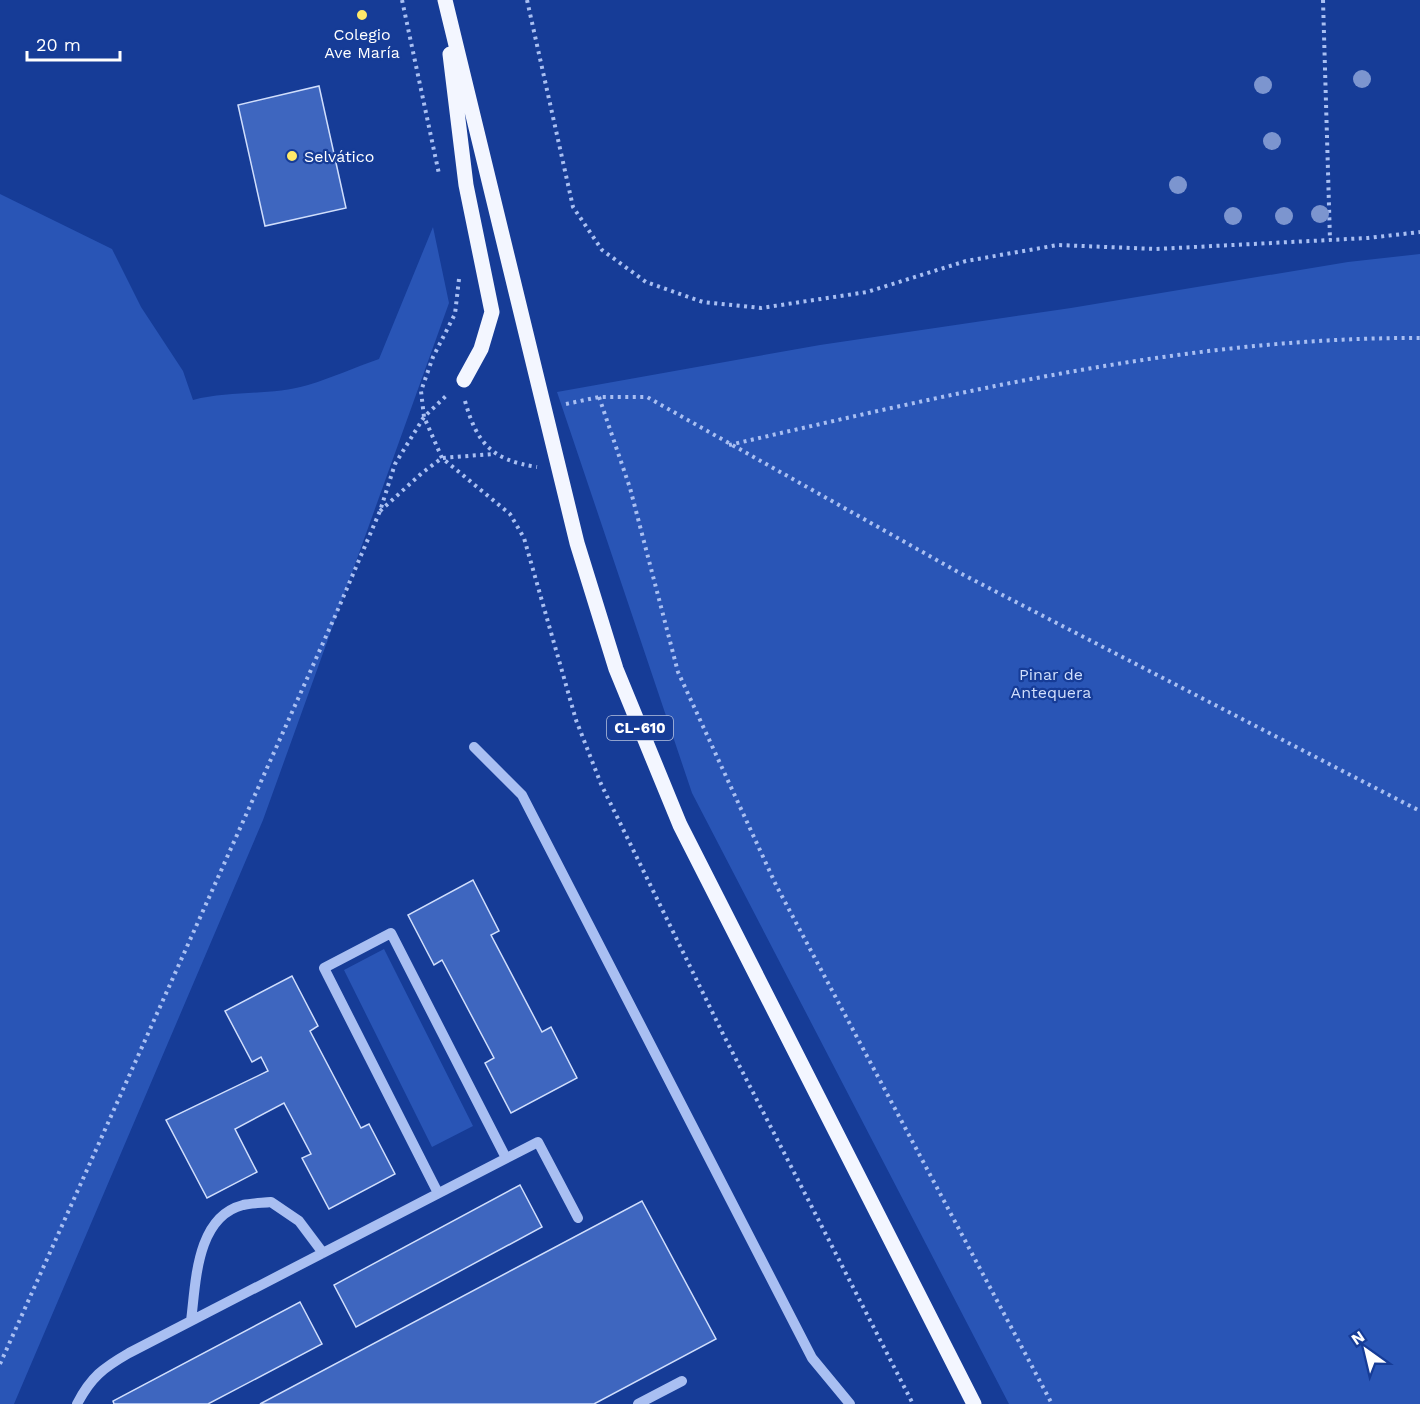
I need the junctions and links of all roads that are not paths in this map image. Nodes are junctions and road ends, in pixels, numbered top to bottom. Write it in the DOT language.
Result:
graph roads {
  1 [pos="444,0"];
  2 [pos="464,380"];
  3 [pos="474,747"];
  4 [pos="506,1158"];
  5 [pos="438,1193"];
  6 [pos="578,1218"];
  7 [pos="323,1253"];
  8 [pos="191,1321"];
  9 [pos="682,1381"];
  10 [pos="77,1404"];
  11 [pos="638,1404"];
  12 [pos="850,1404"];
  13 [pos="974,1404"];
  1 -- 2 [label="main road"];
  1 -- 13 [label="main road, CL-610"];
  3 -- 12 [label="lane"];
  4 -- 5 [label="lane"];
  4 -- 5 [label="lane"];
  4 -- 6 [label="lane"];
  5 -- 7 [label="lane"];
  7 -- 8 [label="lane"];
  7 -- 8 [label="lane"];
  8 -- 10 [label="lane"];
  9 -- 11 [label="lane"];
}
